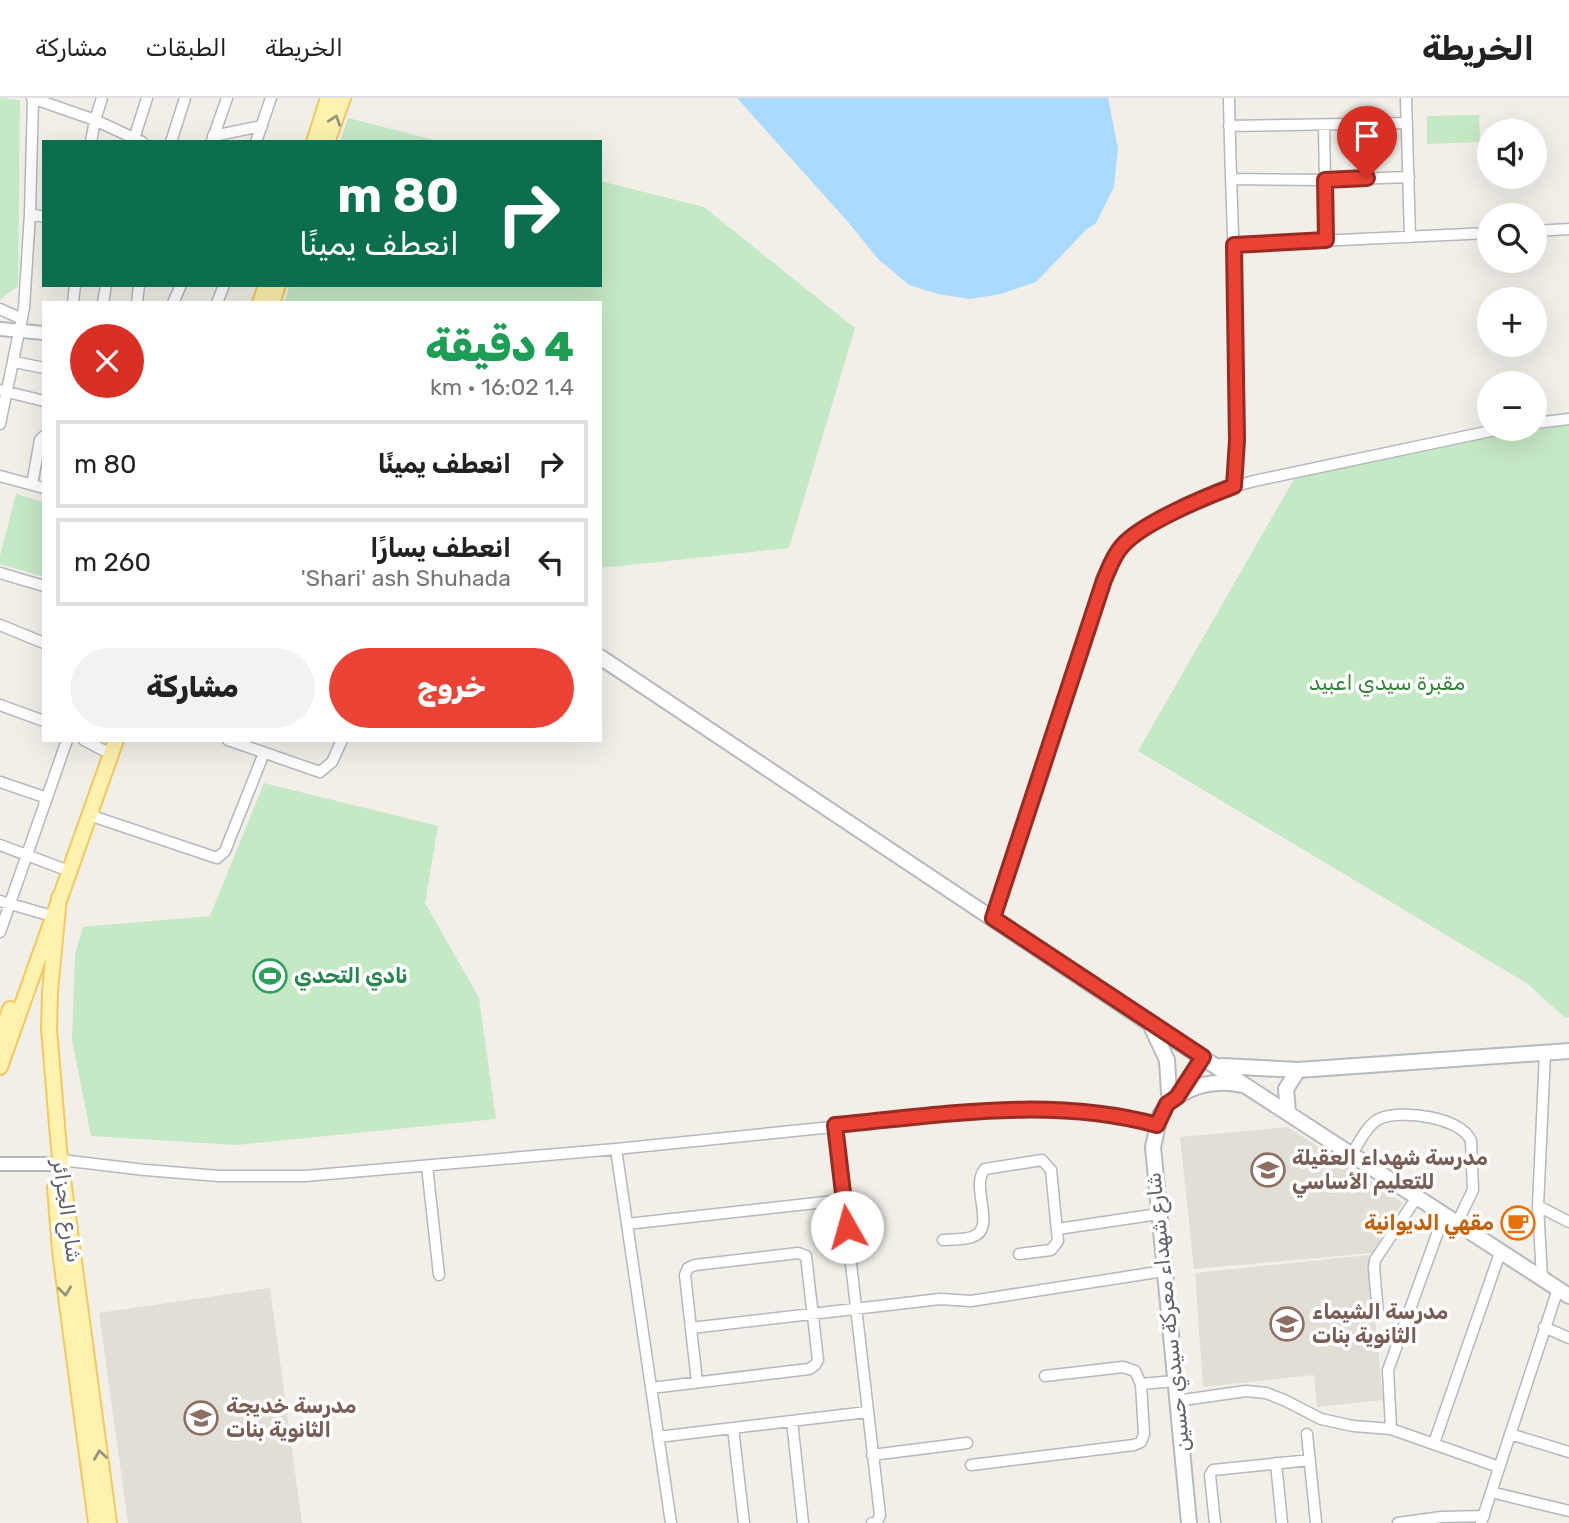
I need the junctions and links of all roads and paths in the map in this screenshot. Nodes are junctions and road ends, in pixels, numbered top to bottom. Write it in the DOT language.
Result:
graph roads {
  1 [pos="32,98"];
  2 [pos="102,98"];
  3 [pos="147,98"];
  4 [pos="185,98"];
  5 [pos="227,98"];
  6 [pos="271,98"];
  7 [pos="328,98"];
  8 [pos="343,98"];
  9 [pos="1229,98"];
  10 [pos="1406,98"];
  11 [pos="94,120"];
  12 [pos="1407,123"];
  13 [pos="262,126"];
  14 [pos="1229,126"];
  15 [pos="1324,126"];
  16 [pos="213,139"];
  17 [pos="91,140"];
  18 [pos="134,140"];
  19 [pos="136,140"];
  20 [pos="172,140"];
  21 [pos="257,140"];
  22 [pos="315,140"];
  23 [pos="328,140"];
  24 [pos="1409,177"];
  25 [pos="1232,179"];
  26 [pos="1325,180"];
  27 [pos="30,214"];
  28 [pos="42,216"];
  29 [pos="1569,229"];
  30 [pos="1547,230"];
  31 [pos="1477,234"];
  32 [pos="1410,237"];
  33 [pos="1326,240"];
  34 [pos="1234,245"];
  35 [pos="0,310"];
  36 [pos="21,324"];
  37 [pos="0,329"];
  38 [pos="42,332"];
  39 [pos="15,362"];
  40 [pos="42,368"];
  41 [pos="4,391"];
  42 [pos="42,400"];
  43 [pos="1569,419"];
  44 [pos="1547,422"];
  45 [pos="0,424"];
  46 [pos="1477,434"];
  47 [pos="42,438"];
  48 [pos="0,476"];
  49 [pos="32,485"];
  50 [pos="1234,486"];
  51 [pos="42,488"];
  52 [pos="0,573"];
  53 [pos="42,585"];
  54 [pos="0,625"];
  55 [pos="42,642"];
  56 [pos="602,658"];
  57 [pos="0,705"];
  58 [pos="42,719"];
  59 [pos="66,742"];
  60 [pos="115,742"];
  61 [pos="341,742"];
  62 [pos="251,744"];
  63 [pos="104,745"];
  64 [pos="264,752"];
  65 [pos="0,782"];
  66 [pos="47,798"];
  67 [pos="89,815"];
  68 [pos="0,845"];
  69 [pos="26,855"];
  70 [pos="61,868"];
  71 [pos="5,902"];
  72 [pos="51,905"];
  73 [pos="993,918"];
  74 [pos="0,932"];
  75 [pos="47,932"];
  76 [pos="1146,1021"];
  77 [pos="0,1038"];
  78 [pos="1569,1051"];
  79 [pos="1545,1053"];
  80 [pos="1199,1055"];
  81 [pos="1217,1066"];
  82 [pos="0,1067"];
  83 [pos="1298,1070"];
  84 [pos="1251,1088"];
  85 [pos="1171,1098"];
  86 [pos="1288,1112"];
  87 [pos="835,1125"];
  88 [pos="1157,1125"];
  89 [pos="616,1149"];
  90 [pos="1352,1154"];
  91 [pos="0,1157"];
  92 [pos="60,1162"];
  93 [pos="0,1164"];
  94 [pos="427,1166"];
  95 [pos="1417,1196"];
  96 [pos="843,1200"];
  97 [pos="1538,1206"];
  98 [pos="1158,1214"];
  99 [pos="1450,1219"];
  100 [pos="1569,1222"];
  101 [pos="627,1224"];
  102 [pos="1058,1229"];
  103 [pos="943,1240"];
  104 [pos="1501,1250"];
  105 [pos="1019,1254"];
  106 [pos="1164,1271"];
  107 [pos="439,1275"];
  108 [pos="1542,1278"];
  109 [pos="1564,1292"];
  110 [pos="856,1309"];
  111 [pos="813,1313"];
  112 [pos="1378,1313"];
  113 [pos="1544,1327"];
  114 [pos="691,1328"];
  115 [pos="1569,1338"];
  116 [pos="1045,1376"];
  117 [pos="1175,1381"];
  118 [pos="697,1382"];
  119 [pos="1141,1384"];
  120 [pos="651,1388"];
  121 [pos="1176,1401"];
  122 [pos="867,1412"];
  123 [pos="792,1421"];
  124 [pos="733,1428"];
  125 [pos="1391,1429"];
  126 [pos="1307,1434"];
  127 [pos="1510,1434"];
  128 [pos="658,1437"];
  129 [pos="967,1443"];
  130 [pos="1434,1443"];
  131 [pos="1569,1452"];
  132 [pos="872,1455"];
  133 [pos="1310,1460"];
  134 [pos="1276,1463"];
  135 [pos="971,1465"];
  136 [pos="1499,1467"];
  137 [pos="1491,1492"];
  138 [pos="1569,1511"];
  139 [pos="1482,1519"];
  140 [pos="96,1523"];
  141 [pos="109,1523"];
  142 [pos="671,1523"];
  143 [pos="744,1523"];
  144 [pos="803,1523"];
  145 [pos="872,1523"];
  146 [pos="1189,1523"];
  147 [pos="1215,1523"];
  148 [pos="1283,1523"];
  149 [pos="1316,1523"];
  150 [pos="1398,1523"];
  1 -- 11 [label="street"];
  1 -- 27 [label="street"];
  2 -- 11 [label="street"];
  3 -- 19 [label="street"];
  4 -- 20 [label="street"];
  5 -- 16 [label="street"];
  6 -- 13 [label="street"];
  7 -- 22 [label="main road"];
  23 -- 8 [label="main road, one-way"];
  9 -- 14 [label="street"];
  10 -- 12 [label="street"];
  11 -- 17 [label="street"];
  11 -- 18 [label="street"];
  12 -- 15 [label="street"];
  12 -- 24 [label="street"];
  13 -- 16 [label="street"];
  13 -- 21 [label="street"];
  14 -- 15 [label="street"];
  14 -- 25 [label="street"];
  15 -- 26 [label="street"];
  24 -- 26 [label="street"];
  24 -- 32 [label="street"];
  25 -- 26 [label="street"];
  25 -- 34 [label="street"];
  26 -- 33 [label="street"];
  27 -- 28 [label="street"];
  27 -- 36 [label="street"];
  29 -- 30 [label="street"];
  31 -- 32 [label="street"];
  32 -- 33 [label="street"];
  33 -- 34 [label="street"];
  34 -- 50 [label="street"];
  35 -- 36 [label="street"];
  36 -- 37 [label="street"];
  36 -- 38 [label="street"];
  36 -- 39 [label="street"];
  39 -- 40 [label="street"];
  39 -- 41 [label="street"];
  41 -- 42 [label="street"];
  41 -- 45 [label="street"];
  43 -- 44 [label="street"];
  46 -- 50 [label="street"];
  47 -- 49 [label="street"];
  48 -- 49 [label="street"];
  49 -- 51 [label="street"];
  50 -- 73 [label="street"];
  52 -- 53 [label="street"];
  54 -- 55 [label="street"];
  56 -- 73 [label="main road"];
  57 -- 58 [label="street"];
  59 -- 66 [label="street"];
  60 -- 67 [label="main road"];
  61 -- 64 [label="street"];
  62 -- 64 [label="street"];
  63 -- 70 [label="main road"];
  64 -- 67 [label="street"];
  65 -- 66 [label="street"];
  66 -- 69 [label="street"];
  67 -- 72 [label="main road"];
  68 -- 69 [label="street"];
  69 -- 70 [label="street"];
  69 -- 71 [label="street"];
  70 -- 72 [label="main road"];
  71 -- 72 [label="street"];
  71 -- 74 [label="street"];
  72 -- 75 [label="main road"];
  72 -- 77 [label="main road"];
  72 -- 92 [label="main road, شارع الجزائر"];
  73 -- 76 [label="main road"];
  75 -- 82 [label="main road"];
  75 -- 92 [label="main road, شارع الجزائر"];
  76 -- 80 [label="main road"];
  76 -- 85 [label="main road"];
  78 -- 79 [label="main road"];
  79 -- 83 [label="main road"];
  79 -- 97 [label="street"];
  80 -- 81 [label="main road"];
  80 -- 85 [label="main road, شارع شهداء معركة سيدي حسين"];
  81 -- 83 [label="main road"];
  81 -- 84 [label="main road"];
  83 -- 86 [label="main road"];
  84 -- 85 [label="main road"];
  84 -- 86 [label="main road"];
  85 -- 88 [label="main road, شارع شهداء معركة سيدي حسين"];
  86 -- 90 [label="main road"];
  87 -- 88 [label="street"];
  87 -- 89 [label="street"];
  87 -- 96 [label="street"];
  88 -- 98 [label="main road, شارع شهداء معركة سيدي حسين"];
  89 -- 94 [label="street"];
  89 -- 101 [label="street"];
  90 -- 95 [label="main road"];
  90 -- 99 [label="street"];
  91 -- 92 [label="street"];
  92 -- 93 [label="street"];
  92 -- 94 [label="street"];
  92 -- 140 [label="main road, شارع الجزائر, one-way"];
  141 -- 92 [label="main road, شارع الجزائر, one-way"];
  94 -- 107 [label="street"];
  95 -- 99 [label="main road"];
  95 -- 112 [label="street"];
  96 -- 101 [label="street"];
  96 -- 110 [label="street"];
  97 -- 100 [label="street"];
  97 -- 108 [label="street"];
  98 -- 102 [label="street"];
  98 -- 106 [label="main road, شارع شهداء معركة سيدي حسين"];
  99 -- 104 [label="main road"];
  99 -- 125 [label="street"];
  101 -- 120 [label="street"];
  102 -- 103 [label="street"];
  102 -- 105 [label="street"];
  104 -- 108 [label="main road"];
  104 -- 130 [label="street"];
  106 -- 110 [label="street"];
  106 -- 117 [label="main road, شارع شهداء معركة سيدي حسين"];
  108 -- 109 [label="main road"];
  109 -- 113 [label="street"];
  110 -- 111 [label="street"];
  110 -- 122 [label="street"];
  111 -- 114 [label="street"];
  111 -- 114 [label="street"];
  111 -- 118 [label="street"];
  113 -- 115 [label="street"];
  113 -- 127 [label="street"];
  114 -- 118 [label="street"];
  116 -- 119 [label="street"];
  117 -- 119 [label="street"];
  117 -- 121 [label="main road, شارع شهداء معركة سيدي حسين"];
  118 -- 120 [label="street"];
  119 -- 135 [label="street"];
  120 -- 128 [label="street"];
  121 -- 125 [label="street"];
  121 -- 146 [label="main road, شارع شهداء معركة سيدي حسين"];
  122 -- 123 [label="street"];
  122 -- 132 [label="street"];
  123 -- 124 [label="street"];
  123 -- 144 [label="street"];
  124 -- 128 [label="street"];
  124 -- 143 [label="street"];
  125 -- 130 [label="street"];
  126 -- 133 [label="street"];
  127 -- 131 [label="street"];
  127 -- 136 [label="street"];
  128 -- 142 [label="street"];
  129 -- 132 [label="street"];
  130 -- 136 [label="street"];
  132 -- 145 [label="street"];
  133 -- 134 [label="street"];
  133 -- 149 [label="street"];
  134 -- 147 [label="street"];
  134 -- 148 [label="street"];
  136 -- 137 [label="street"];
  137 -- 138 [label="street"];
  137 -- 139 [label="street"];
  139 -- 150 [label="street"];
}
